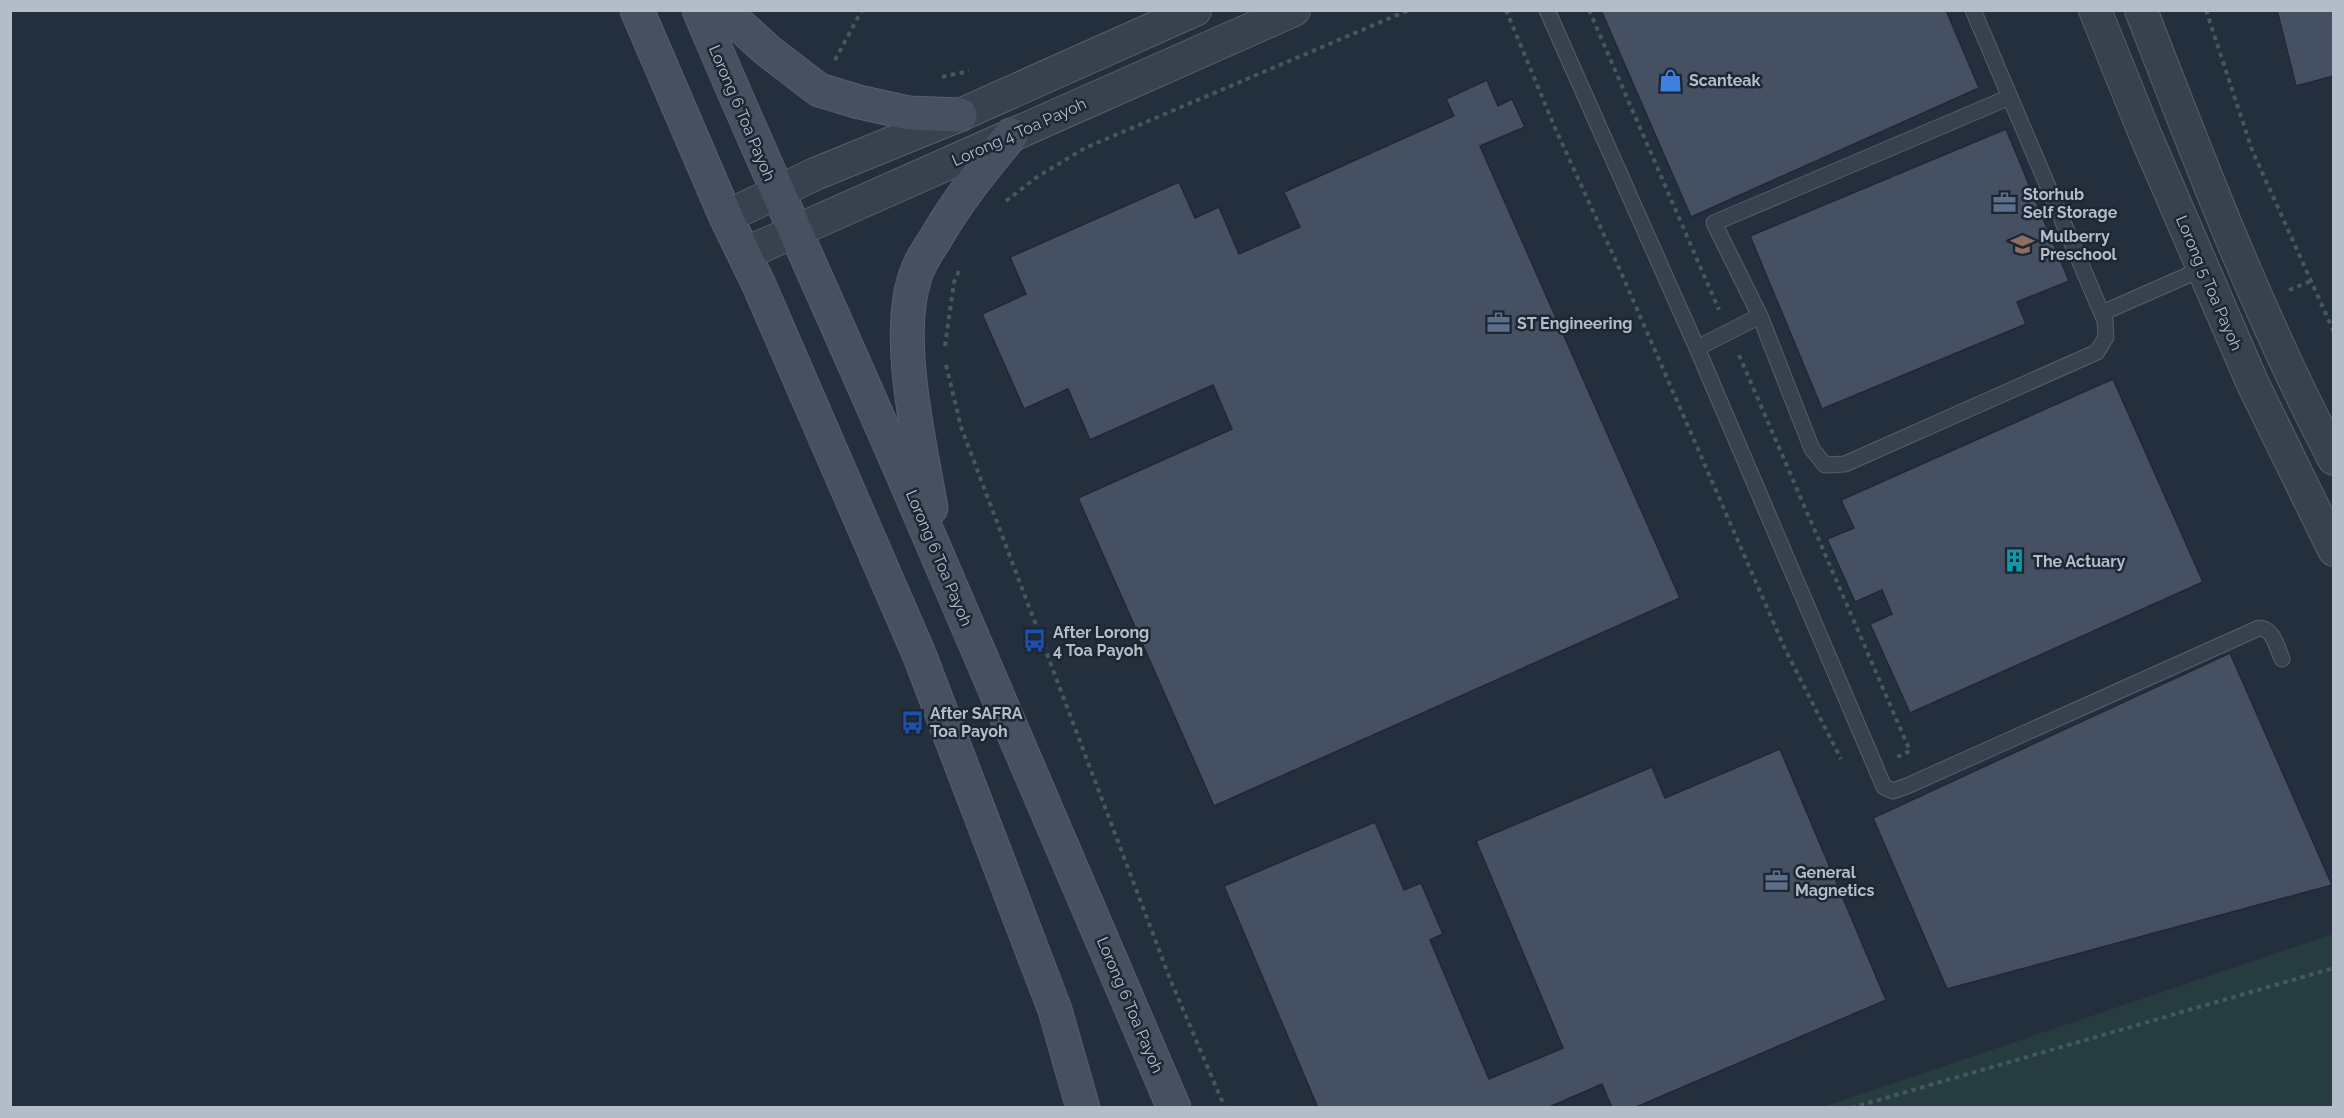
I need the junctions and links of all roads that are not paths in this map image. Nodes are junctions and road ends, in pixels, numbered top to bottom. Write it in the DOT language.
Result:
graph roads {
  1 [pos="638,10"];
  2 [pos="699,10"];
  3 [pos="723,10"];
  4 [pos="1195,10"];
  5 [pos="1294,10"];
  6 [pos="1547,10"];
  7 [pos="1973,10"];
  8 [pos="2095,10"];
  9 [pos="2141,10"];
  10 [pos="2010,97"];
  11 [pos="960,115"];
  12 [pos="1011,135"];
  13 [pos="776,192"];
  14 [pos="726,217"];
  15 [pos="796,232"];
  16 [pos="744,254"];
  17 [pos="2202,269"];
  18 [pos="2102,313"];
  19 [pos="1760,316"];
  20 [pos="1696,348"];
  21 [pos="2334,459"];
  22 [pos="2334,550"];
  23 [pos="939,559"];
  24 [pos="2282,659"];
  25 [pos="1083,1107"];
  26 [pos="1174,1107"];
  1 -- 14 [label="main road"];
  2 -- 13 [label="main road, Lorong 6 Toa Payoh"];
  3 -- 11 [label="main road"];
  4 -- 11 [label="street"];
  5 -- 12 [label="street, Lorong 4 Toa Payoh"];
  6 -- 20 [label="lane"];
  7 -- 10 [label="lane"];
  8 -- 17 [label="street, Lorong 5 Toa Payoh"];
  9 -- 21 [label="street"];
  10 -- 18 [label="lane"];
  10 -- 19 [label="lane"];
  11 -- 13 [label="street"];
  12 -- 15 [label="street, Lorong 4 Toa Payoh"];
  12 -- 23 [label="main road"];
  13 -- 14 [label="street"];
  13 -- 15 [label="main road, Lorong 6 Toa Payoh"];
  14 -- 16 [label="main road"];
  15 -- 16 [label="street, Lorong 4 Toa Payoh"];
  15 -- 23 [label="main road, Lorong 6 Toa Payoh"];
  16 -- 25 [label="main road"];
  17 -- 18 [label="lane"];
  17 -- 22 [label="street, Lorong 5 Toa Payoh"];
  18 -- 19 [label="lane"];
  19 -- 20 [label="lane"];
  20 -- 24 [label="lane"];
  23 -- 26 [label="main road, Lorong 6 Toa Payoh"];
}
